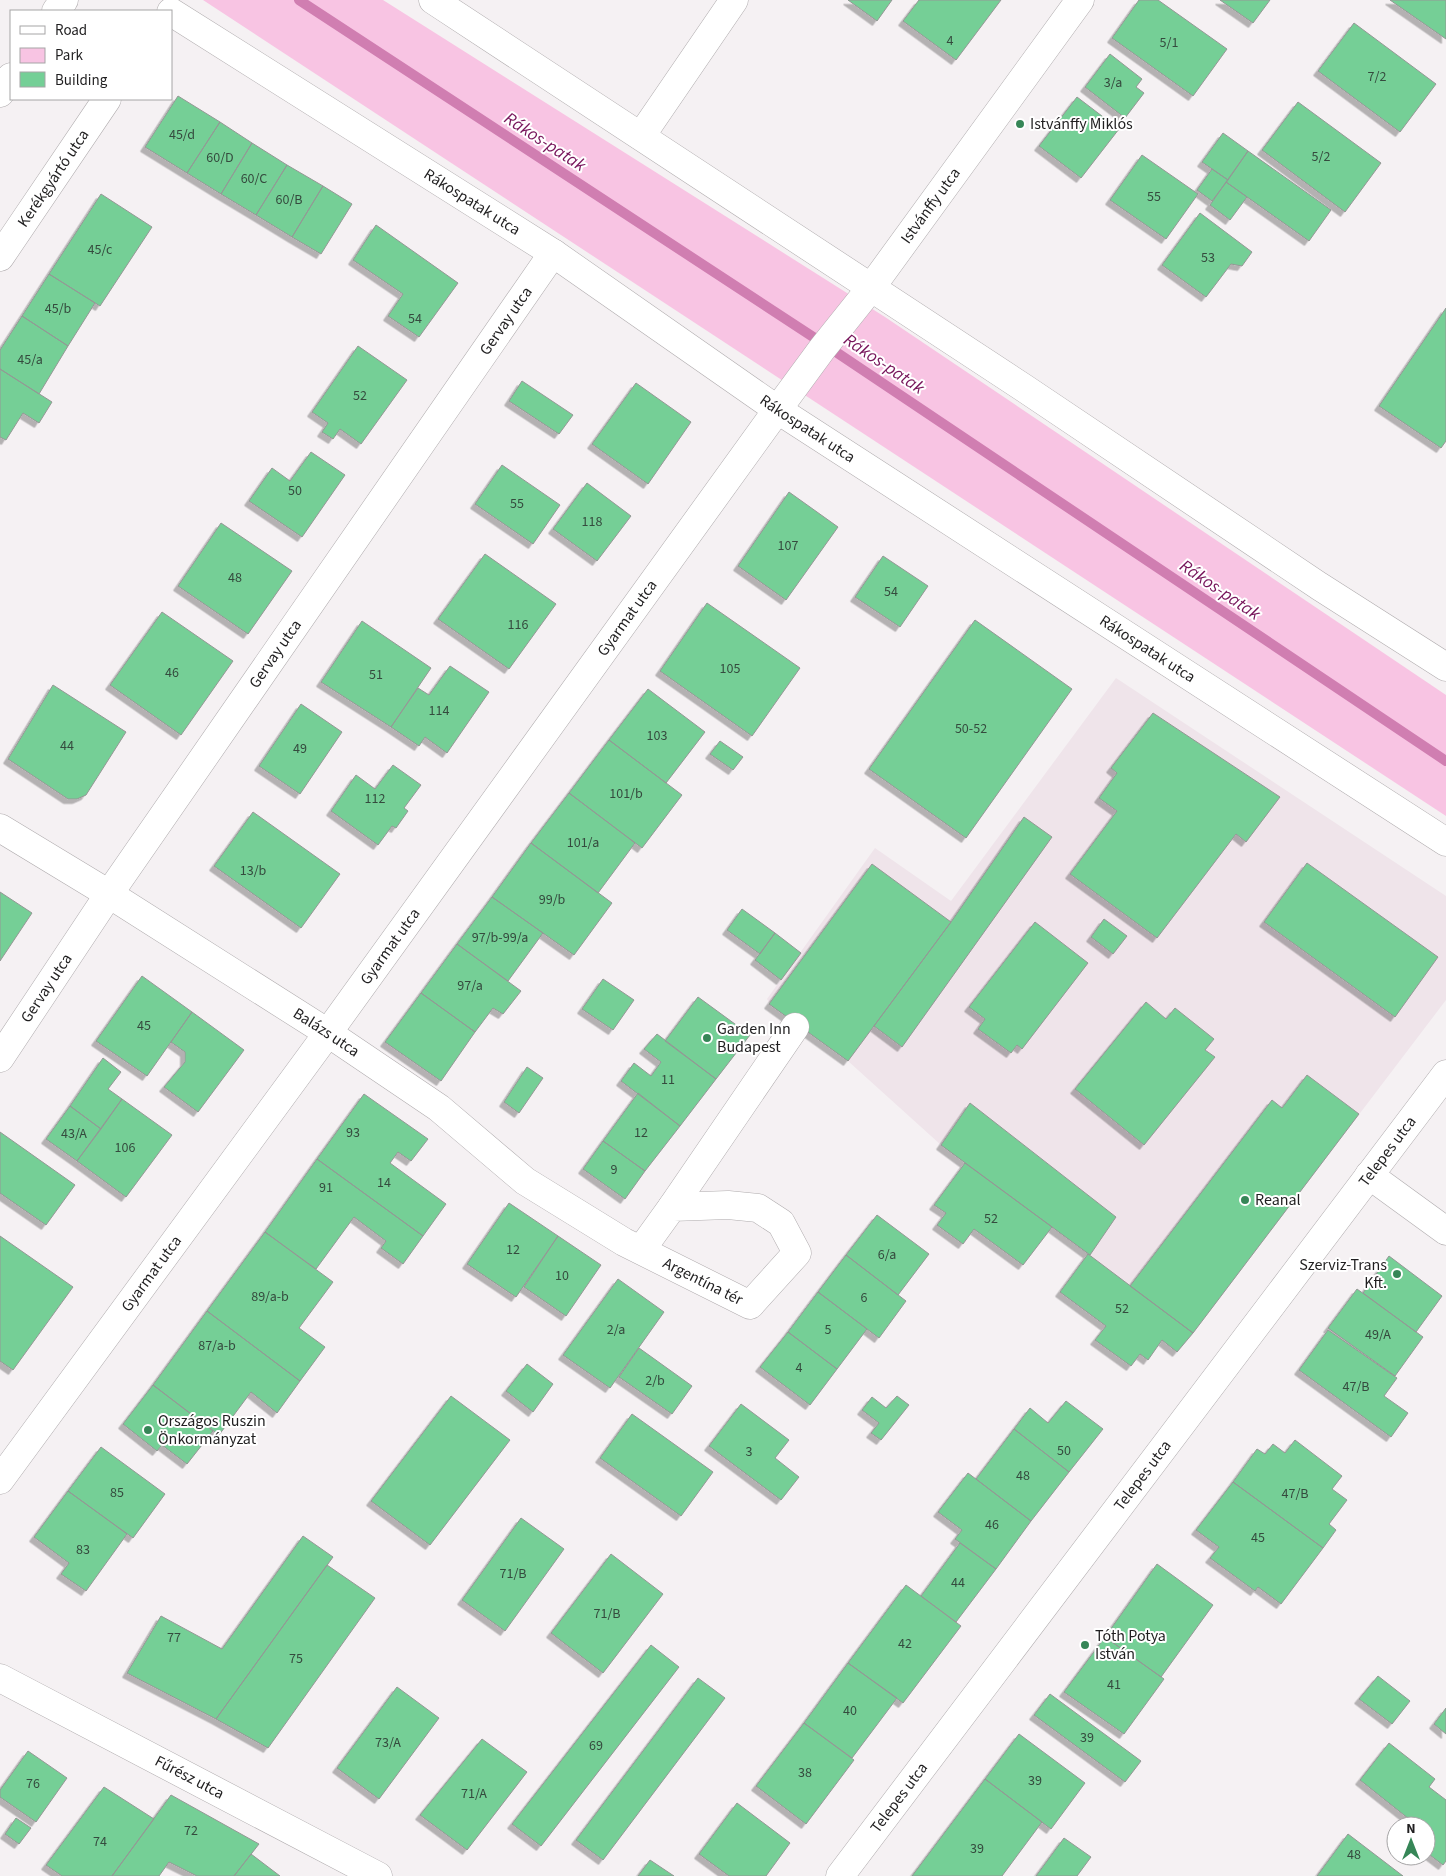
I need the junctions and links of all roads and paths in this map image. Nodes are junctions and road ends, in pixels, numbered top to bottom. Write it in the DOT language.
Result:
graph roads {
  1 [pos="434,0"];
  2 [pos="734,0"];
  3 [pos="1080,0"];
  4 [pos="172,13"];
  5 [pos="10,78"];
  6 [pos="0,93"];
  7 [pos="106,100"];
  8 [pos="641,136"];
  9 [pos="553,254"];
  10 [pos="0,257"];
  11 [pos="870,289"];
  12 [pos="778,410"];
  13 [pos="1446,667"];
  14 [pos="0,828"];
  15 [pos="1446,842"];
  16 [pos="109,894"];
  17 [pos="795,1027"];
  18 [pos="328,1032"];
  19 [pos="0,1058"];
  20 [pos="1446,1074"];
  21 [pos="1369,1175"];
  22 [pos="672,1207"];
  23 [pos="1446,1231"];
  24 [pos="641,1250"];
  25 [pos="0,1480"];
  26 [pos="0,1678"];
  27 [pos="378,1876"];
  28 [pos="840,1876"];
  1 -- 8 [label="street"];
  2 -- 8 [label="street"];
  3 -- 11 [label="street, Istvánffy utca"];
  4 -- 9 [label="street, Rákospatak utca"];
  5 -- 6 [label="street"];
  7 -- 10 [label="street, Kerékgyártó utca"];
  8 -- 11 [label="street"];
  9 -- 12 [label="street, Rákospatak utca"];
  9 -- 16 [label="street, Gervay utca"];
  11 -- 12 [label="street, Istvánffy utca"];
  11 -- 13 [label="street"];
  12 -- 15 [label="street, Rákospatak utca"];
  12 -- 18 [label="street, Gyarmat utca"];
  14 -- 16 [label="street, Balázs utca"];
  16 -- 18 [label="street, Balázs utca"];
  16 -- 19 [label="street, Gervay utca"];
  17 -- 22 [label="street, Argentína tér"];
  18 -- 24 [label="street, Balázs utca"];
  18 -- 25 [label="street, Gyarmat utca"];
  20 -- 21 [label="street, Telepes utca"];
  21 -- 23 [label="street"];
  21 -- 28 [label="street, Telepes utca"];
  22 -- 24 [label="street, Argentína tér"];
  22 -- 24 [label="street, Argentína tér"];
  26 -- 27 [label="street, Fűrész utca"];
}
